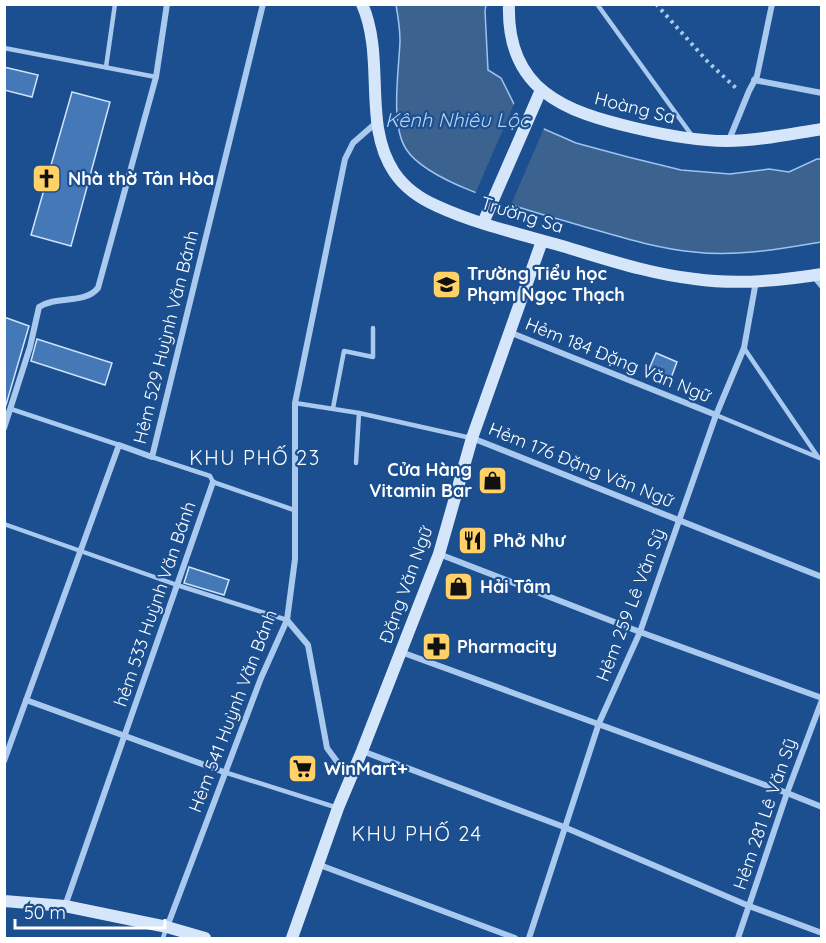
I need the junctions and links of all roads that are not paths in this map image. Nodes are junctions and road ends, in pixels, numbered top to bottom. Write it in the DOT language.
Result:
graph roads {
  1 [pos="116,4"];
  2 [pos="166,4"];
  3 [pos="263,4"];
  4 [pos="362,4"];
  5 [pos="509,4"];
  6 [pos="597,4"];
  7 [pos="772,4"];
  8 [pos="4,48"];
  9 [pos="106,67"];
  10 [pos="156,77"];
  11 [pos="754,80"];
  12 [pos="541,90"];
  13 [pos="822,93"];
  14 [pos="377,122"];
  15 [pos="822,129"];
  16 [pos="694,140"];
  17 [pos="728,141"];
  18 [pos="483,223"];
  19 [pos="542,241"];
  20 [pos="817,274"];
  21 [pos="756,281"];
  22 [pos="822,285"];
  23 [pos="373,328"];
  24 [pos="509,332"];
  25 [pos="744,348"];
  26 [pos="295,402"];
  27 [pos="333,408"];
  28 [pos="11,409"];
  29 [pos="359,413"];
  30 [pos="716,415"];
  31 [pos="4,428"];
  32 [pos="472,438"];
  33 [pos="119,445"];
  34 [pos="152,457"];
  35 [pos="820,458"];
  36 [pos="356,463"];
  37 [pos="213,482"];
  38 [pos="294,510"];
  39 [pos="679,520"];
  40 [pos="4,524"];
  41 [pos="81,550"];
  42 [pos="439,554"];
  43 [pos="822,577"];
  44 [pos="177,585"];
  45 [pos="287,620"];
  46 [pos="640,632"];
  47 [pos="401,652"];
  48 [pos="822,699"];
  49 [pos="26,700"];
  50 [pos="599,723"];
  51 [pos="124,737"];
  52 [pos="362,751"];
  53 [pos="4,761"];
  54 [pos="224,772"];
  55 [pos="350,780"];
  56 [pos="787,793"];
  57 [pos="822,807"];
  58 [pos="338,808"];
  59 [pos="564,827"];
  60 [pos="317,864"];
  61 [pos="4,901"];
  62 [pos="65,906"];
  63 [pos="749,906"];
  64 [pos="165,933"];
  65 [pos="822,933"];
  66 [pos="205,939"];
  67 [pos="292,939"];
  68 [pos="514,939"];
  69 [pos="529,939"];
  70 [pos="738,939"];
  1 -- 9 [label="lane"];
  2 -- 10 [label="street"];
  3 -- 34 [label="street, Hẻm 529 Huỳnh Văn Bánh"];
  4 -- 14 [label="street, Trường Sa"];
  5 -- 12 [label="street, Hoàng Sa"];
  6 -- 16 [label="lane"];
  7 -- 11 [label="street"];
  8 -- 9 [label="lane"];
  9 -- 10 [label="lane"];
  10 -- 28 [label="street"];
  11 -- 13 [label="street"];
  11 -- 17 [label="street"];
  12 -- 16 [label="street, Hoàng Sa"];
  12 -- 18 [label="street"];
  14 -- 18 [label="street, Trường Sa"];
  14 -- 26 [label="street, Hẻm 541 Huỳnh Văn Bánh"];
  15 -- 17 [label="street, Hoàng Sa"];
  16 -- 17 [label="street, Hoàng Sa"];
  18 -- 19 [label="street, Trường Sa"];
  19 -- 21 [label="street, Trường Sa"];
  19 -- 24 [label="street, Đặng Văn Ngữ"];
  20 -- 21 [label="street, Trường Sa"];
  20 -- 22 [label="street"];
  21 -- 25 [label="street, Hẻm 259 Lê Văn Sỹ"];
  23 -- 27 [label="lane"];
  24 -- 30 [label="street, Hẻm 184 Đặng Văn Ngữ"];
  24 -- 32 [label="street, Đặng Văn Ngữ"];
  25 -- 30 [label="street, Hẻm 259 Lê Văn Sỹ"];
  25 -- 35 [label="lane"];
  26 -- 27 [label="lane"];
  26 -- 38 [label="street, Hẻm 541 Huỳnh Văn Bánh"];
  27 -- 29 [label="lane"];
  28 -- 31 [label="street"];
  28 -- 33 [label="lane"];
  29 -- 32 [label="lane"];
  29 -- 36 [label="lane"];
  30 -- 35 [label="lane"];
  30 -- 39 [label="street, Hẻm 259 Lê Văn Sỹ"];
  32 -- 39 [label="street, Hẻm 176 Đặng Văn Ngữ"];
  32 -- 42 [label="street, Đặng Văn Ngữ"];
  33 -- 34 [label="street, Hẻm 529 Huỳnh Văn Bánh"];
  33 -- 41 [label="street, Hẻm 529 Huỳnh Văn Bánh"];
  34 -- 37 [label="lane"];
  37 -- 38 [label="lane"];
  37 -- 44 [label="street, hẻm 533 Huỳnh Văn Bánh"];
  38 -- 45 [label="street, Hẻm 541 Huỳnh Văn Bánh"];
  39 -- 43 [label="street, Hẻm 176 Đặng Văn Ngữ"];
  39 -- 46 [label="street, Hẻm 259 Lê Văn Sỹ"];
  40 -- 41 [label="lane"];
  41 -- 44 [label="lane"];
  41 -- 49 [label="street, Hẻm 529 Huỳnh Văn Bánh"];
  42 -- 46 [label="street"];
  42 -- 47 [label="street, Đặng Văn Ngữ"];
  44 -- 45 [label="lane"];
  44 -- 51 [label="street, hẻm 533 Huỳnh Văn Bánh"];
  45 -- 54 [label="street, Hẻm 541 Huỳnh Văn Bánh"];
  45 -- 55 [label="street"];
  46 -- 48 [label="street"];
  46 -- 50 [label="street, Hẻm 259 Lê Văn Sỹ"];
  47 -- 50 [label="street"];
  47 -- 52 [label="street, Đặng Văn Ngữ"];
  48 -- 56 [label="street, Hẻm 281 Lê Văn Sỹ"];
  49 -- 51 [label="street"];
  49 -- 53 [label="street, Hẻm 529 Huỳnh Văn Bánh"];
  50 -- 56 [label="street"];
  50 -- 59 [label="street, Hẻm 259 Lê Văn Sỹ"];
  51 -- 54 [label="street"];
  51 -- 62 [label="street, hẻm 533 Huỳnh Văn Bánh"];
  52 -- 55 [label="street, Đặng Văn Ngữ"];
  52 -- 59 [label="street"];
  54 -- 58 [label="lane"];
  54 -- 64 [label="street, Hẻm 541 Huỳnh Văn Bánh"];
  55 -- 58 [label="street, Đặng Văn Ngữ"];
  56 -- 57 [label="street"];
  56 -- 63 [label="street, Hẻm 281 Lê Văn Sỹ"];
  58 -- 60 [label="street, Đặng Văn Ngữ"];
  59 -- 63 [label="street"];
  59 -- 69 [label="street, Hẻm 259 Lê Văn Sỹ"];
  60 -- 67 [label="street, Đặng Văn Ngữ"];
  60 -- 68 [label="street"];
  61 -- 62 [label="street"];
  62 -- 64 [label="street"];
  63 -- 65 [label="street"];
  63 -- 70 [label="street, Hẻm 281 Lê Văn Sỹ"];
  64 -- 66 [label="street"];
}
